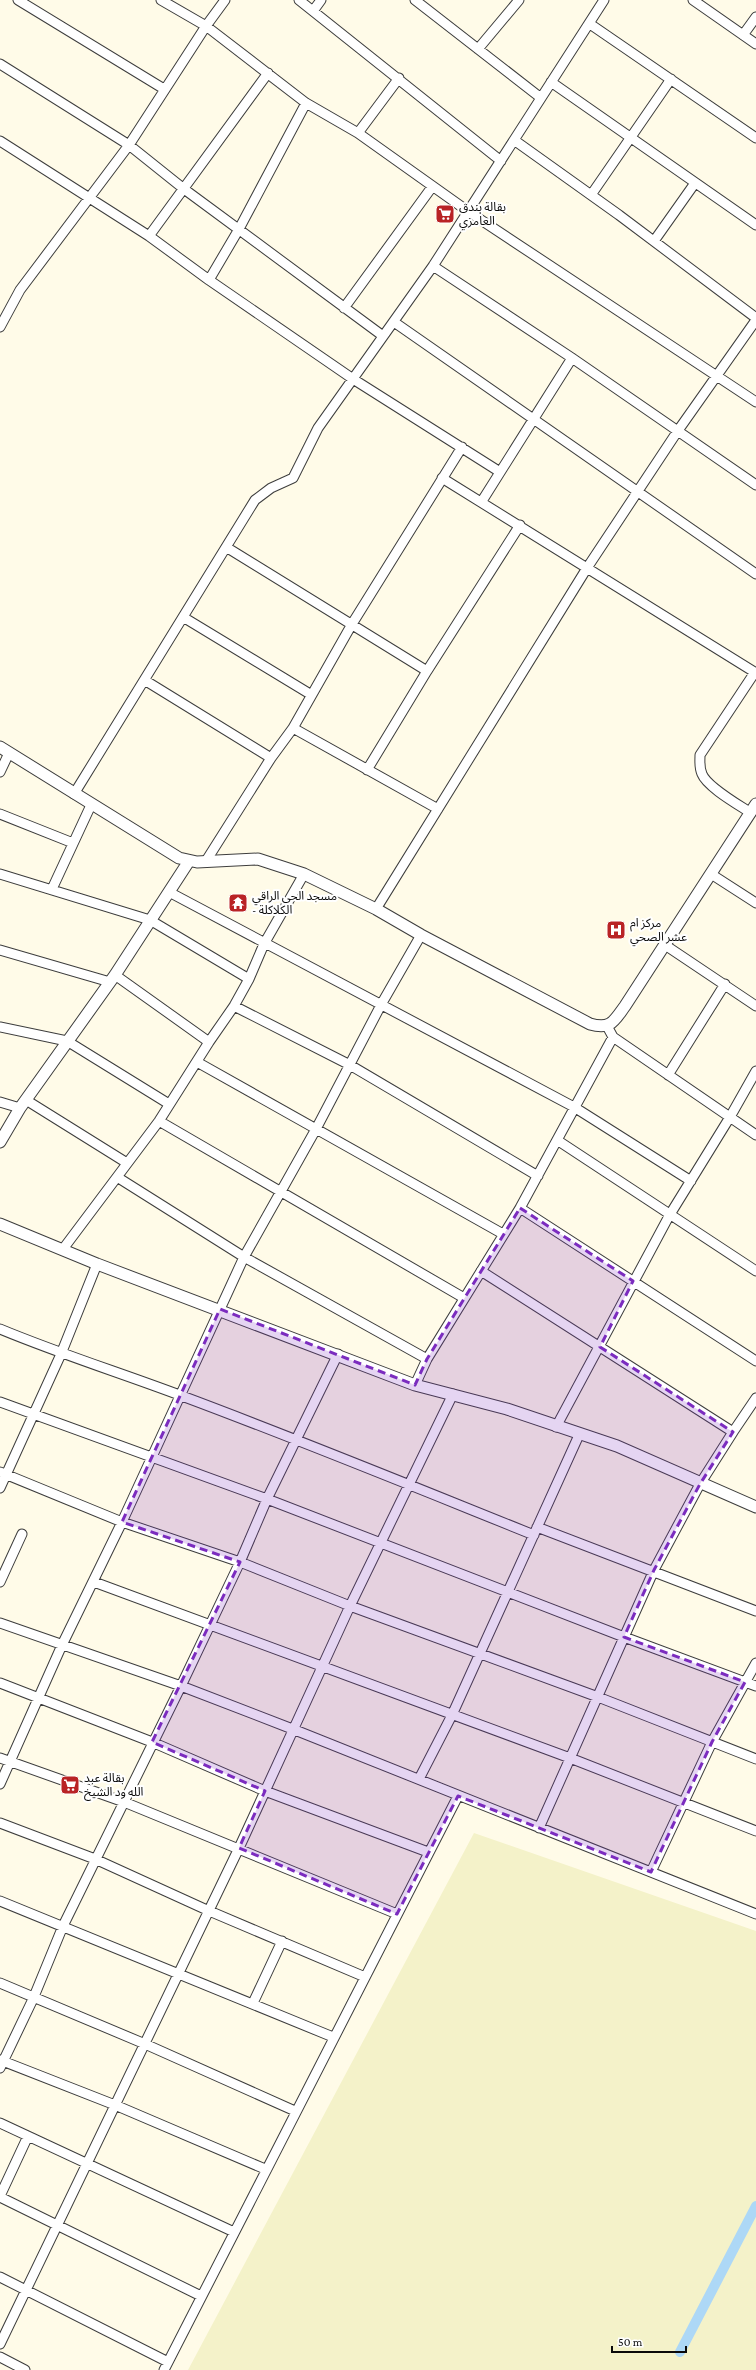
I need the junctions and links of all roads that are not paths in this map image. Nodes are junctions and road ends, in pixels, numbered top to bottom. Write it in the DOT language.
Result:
graph roads {
  1 [pos="18,0"];
  2 [pos="161,0"];
  3 [pos="226,0"];
  4 [pos="299,0"];
  5 [pos="321,0"];
  6 [pos="415,0"];
  7 [pos="519,0"];
  8 [pos="604,0"];
  9 [pos="693,0"];
  10 [pos="313,11"];
  11 [pos="756,17"];
  12 [pos="590,24"];
  13 [pos="206,26"];
  14 [pos="744,35"];
  15 [pos="756,44"];
  16 [pos="478,49"];
  17 [pos="0,64"];
  18 [pos="268,73"];
  19 [pos="399,78"];
  20 [pos="671,79"];
  21 [pos="551,82"];
  22 [pos="164,89"];
  23 [pos="541,98"];
  24 [pos="306,103"];
  25 [pos="358,133"];
  26 [pos="630,138"];
  27 [pos="756,138"];
  28 [pos="514,140"];
  29 [pos="0,141"];
  30 [pos="129,145"];
  31 [pos="501,161"];
  32 [pos="695,182"];
  33 [pos="432,187"];
  34 [pos="184,189"];
  35 [pos="591,195"];
  36 [pos="89,200"];
  37 [pos="469,212"];
  38 [pos="756,226"];
  39 [pos="239,229"];
  40 [pos="149,236"];
  41 [pos="654,241"];
  42 [pos="433,266"];
  43 [pos="209,280"];
  44 [pos="344,308"];
  45 [pos="756,319"];
  46 [pos="394,322"];
  47 [pos="0,327"];
  48 [pos="383,336"];
  49 [pos="572,358"];
  50 [pos="716,377"];
  51 [pos="353,379"];
  52 [pos="756,402"];
  53 [pos="534,419"];
  54 [pos="677,432"];
  55 [pos="462,447"];
  56 [pos="500,472"];
  57 [pos="442,478"];
  58 [pos="756,485"];
  59 [pos="637,490"];
  60 [pos="482,501"];
  61 [pos="520,525"];
  62 [pos="226,547"];
  63 [pos="587,568"];
  64 [pos="756,574"];
  65 [pos="183,617"];
  66 [pos="352,624"];
  67 [pos="427,671"];
  68 [pos="756,672"];
  69 [pos="146,681"];
  70 [pos="310,694"];
  71 [pos="293,728"];
  72 [pos="4,750"];
  73 [pos="271,758"];
  74 [pos="367,770"];
  75 [pos="0,772"];
  76 [pos="74,794"];
  77 [pos="91,805"];
  78 [pos="438,809"];
  79 [pos="754,809"];
  80 [pos="0,814"];
  81 [pos="72,843"];
  82 [pos="189,861"];
  83 [pos="206,861"];
  84 [pos="0,874"];
  85 [pos="304,874"];
  86 [pos="710,874"];
  87 [pos="52,889"];
  88 [pos="169,892"];
  89 [pos="756,903"];
  90 [pos="376,909"];
  91 [pos="150,920"];
  92 [pos="421,935"];
  93 [pos="264,944"];
  94 [pos="665,945"];
  95 [pos="0,950"];
  96 [pos="112,978"];
  97 [pos="249,979"];
  98 [pos="725,984"];
  99 [pos="382,1003"];
  100 [pos="234,1006"];
  101 [pos="756,1006"];
  102 [pos="607,1026"];
  103 [pos="0,1027"];
  104 [pos="613,1038"];
  105 [pos="67,1041"];
  106 [pos="209,1042"];
  107 [pos="197,1062"];
  108 [pos="350,1065"];
  109 [pos="756,1071"];
  110 [pos="668,1075"];
  111 [pos="0,1102"];
  112 [pos="23,1104"];
  113 [pos="169,1104"];
  114 [pos="574,1107"];
  115 [pos="730,1117"];
  116 [pos="159,1121"];
  117 [pos="316,1129"];
  118 [pos="756,1135"];
  119 [pos="557,1140"];
  120 [pos="0,1142"];
  121 [pos="127,1163"];
  122 [pos="538,1176"];
  123 [pos="116,1177"];
  124 [pos="691,1181"];
  125 [pos="279,1192"];
  126 [pos="520,1208"];
  127 [pos="669,1216"];
  128 [pos="0,1224"];
  129 [pos="503,1234"];
  130 [pos="63,1248"];
  131 [pos="244,1256"];
  132 [pos="97,1264"];
  133 [pos="481,1271"];
  134 [pos="756,1271"];
  135 [pos="633,1281"];
  136 [pos="464,1298"];
  137 [pos="220,1309"];
  138 [pos="0,1329"];
  139 [pos="600,1347"];
  140 [pos="61,1354"];
  141 [pos="338,1354"];
  142 [pos="427,1359"];
  143 [pos="756,1361"];
  144 [pos="415,1385"];
  145 [pos="453,1394"];
  146 [pos="180,1396"];
  147 [pos="756,1398"];
  148 [pos="0,1402"];
  149 [pos="33,1414"];
  150 [pos="556,1427"];
  151 [pos="733,1432"];
  152 [pos="579,1435"];
  153 [pos="297,1440"];
  154 [pos="151,1457"];
  155 [pos="3,1473"];
  156 [pos="700,1484"];
  157 [pos="410,1485"];
  158 [pos="0,1488"];
  159 [pos="267,1500"];
  160 [pos="756,1507"];
  161 [pos="122,1522"];
  162 [pos="536,1531"];
  163 [pos="22,1534"];
  164 [pos="380,1543"];
  165 [pos="240,1562"];
  166 [pos="654,1570"];
  167 [pos="0,1582"];
  168 [pos="94,1582"];
  169 [pos="508,1592"];
  170 [pos="350,1606"];
  171 [pos="756,1611"];
  172 [pos="0,1623"];
  173 [pos="209,1625"];
  174 [pos="624,1637"];
  175 [pos="62,1645"];
  176 [pos="480,1653"];
  177 [pos="756,1663"];
  178 [pos="323,1666"];
  179 [pos="745,1682"];
  180 [pos="0,1683"];
  181 [pos="181,1686"];
  182 [pos="756,1686"];
  183 [pos="598,1697"];
  184 [pos="40,1698"];
  185 [pos="452,1715"];
  186 [pos="295,1730"];
  187 [pos="152,1742"];
  188 [pos="712,1742"];
  189 [pos="0,1758"];
  190 [pos="570,1758"];
  191 [pos="756,1759"];
  192 [pos="10,1761"];
  193 [pos="419,1779"];
  194 [pos="0,1784"];
  195 [pos="265,1791"];
  196 [pos="458,1796"];
  197 [pos="124,1802"];
  198 [pos="683,1802"];
  199 [pos="0,1823"];
  200 [pos="539,1828"];
  201 [pos="756,1831"];
  202 [pos="239,1848"];
  203 [pos="428,1852"];
  204 [pos="95,1859"];
  205 [pos="651,1872"];
  206 [pos="0,1901"];
  207 [pos="207,1910"];
  208 [pos="397,1914"];
  209 [pos="756,1914"];
  210 [pos="63,1926"];
  211 [pos="282,1941"];
  212 [pos="179,1972"];
  213 [pos="365,1976"];
  214 [pos="0,1983"];
  215 [pos="33,1999"];
  216 [pos="253,2003"];
  217 [pos="333,2037"];
  218 [pos="145,2044"];
  219 [pos="1,2063"];
  220 [pos="115,2105"];
  221 [pos="295,2111"];
  222 [pos="0,2123"];
  223 [pos="28,2136"];
  224 [pos="88,2162"];
  225 [pos="265,2169"];
  226 [pos="0,2196"];
  227 [pos="58,2225"];
  228 [pos="234,2232"];
  229 [pos="0,2277"];
  230 [pos="26,2290"];
  231 [pos="201,2296"];
  232 [pos="0,2344"];
  233 [pos="0,2356"];
  234 [pos="166,2366"];
  235 [pos="25,2370"];
  1 -- 22 [label="street"];
  2 -- 13 [label="street"];
  3 -- 13 [label="street"];
  4 -- 10 [label="street"];
  5 -- 10 [label="street"];
  6 -- 16 [label="street"];
  7 -- 16 [label="street"];
  8 -- 12 [label="street"];
  9 -- 14 [label="street"];
  10 -- 19 [label="street"];
  11 -- 14 [label="street"];
  12 -- 20 [label="street"];
  12 -- 21 [label="street"];
  13 -- 18 [label="street"];
  13 -- 22 [label="street"];
  14 -- 15 [label="street"];
  16 -- 23 [label="street"];
  17 -- 30 [label="street"];
  18 -- 24 [label="street"];
  18 -- 34 [label="street"];
  19 -- 25 [label="street"];
  19 -- 31 [label="street"];
  20 -- 26 [label="street"];
  20 -- 27 [label="street"];
  21 -- 23 [label="street"];
  21 -- 26 [label="street"];
  22 -- 30 [label="street"];
  23 -- 28 [label="street"];
  24 -- 25 [label="street"];
  24 -- 39 [label="street"];
  25 -- 33 [label="street"];
  26 -- 32 [label="street"];
  26 -- 35 [label="street"];
  28 -- 31 [label="street"];
  28 -- 35 [label="street"];
  29 -- 36 [label="street"];
  30 -- 34 [label="street"];
  30 -- 36 [label="street"];
  31 -- 37 [label="street"];
  32 -- 38 [label="street"];
  32 -- 41 [label="street"];
  33 -- 37 [label="street"];
  33 -- 44 [label="street"];
  34 -- 39 [label="street"];
  34 -- 40 [label="street"];
  35 -- 41 [label="street"];
  36 -- 40 [label="street"];
  36 -- 47 [label="street"];
  37 -- 42 [label="street"];
  37 -- 50 [label="street"];
  39 -- 43 [label="street"];
  39 -- 44 [label="street"];
  40 -- 43 [label="street"];
  41 -- 45 [label="street"];
  42 -- 46 [label="street"];
  42 -- 49 [label="street"];
  43 -- 51 [label="street"];
  44 -- 48 [label="street"];
  45 -- 50 [label="street"];
  46 -- 48 [label="street"];
  46 -- 53 [label="street"];
  48 -- 51 [label="street"];
  49 -- 53 [label="street"];
  49 -- 54 [label="street"];
  50 -- 52 [label="street"];
  50 -- 54 [label="street"];
  51 -- 55 [label="street"];
  51 -- 62 [label="street"];
  53 -- 56 [label="street"];
  53 -- 59 [label="street"];
  54 -- 58 [label="street"];
  54 -- 59 [label="street"];
  55 -- 56 [label="street"];
  55 -- 57 [label="street"];
  56 -- 60 [label="street"];
  57 -- 60 [label="street"];
  57 -- 66 [label="street"];
  59 -- 63 [label="street"];
  59 -- 64 [label="street"];
  60 -- 61 [label="street"];
  61 -- 63 [label="street"];
  61 -- 67 [label="street"];
  62 -- 65 [label="street"];
  62 -- 66 [label="street"];
  63 -- 68 [label="street"];
  63 -- 78 [label="street"];
  65 -- 69 [label="street"];
  65 -- 70 [label="street"];
  66 -- 67 [label="street"];
  66 -- 70 [label="street"];
  67 -- 74 [label="street"];
  68 -- 79 [label="street"];
  69 -- 73 [label="street"];
  69 -- 76 [label="street"];
  70 -- 71 [label="street"];
  71 -- 73 [label="street"];
  71 -- 74 [label="street"];
  72 -- 75 [label="street"];
  72 -- 76 [label="street"];
  73 -- 83 [label="street"];
  74 -- 78 [label="street"];
  76 -- 77 [label="street"];
  77 -- 81 [label="street"];
  77 -- 82 [label="street"];
  78 -- 90 [label="street"];
  79 -- 86 [label="street"];
  80 -- 81 [label="street"];
  81 -- 87 [label="street"];
  82 -- 83 [label="street"];
  82 -- 88 [label="street"];
  83 -- 85 [label="street"];
  84 -- 87 [label="street"];
  85 -- 90 [label="street"];
  85 -- 93 [label="street"];
  86 -- 89 [label="street"];
  86 -- 94 [label="street"];
  87 -- 91 [label="street"];
  88 -- 91 [label="street"];
  88 -- 93 [label="street"];
  90 -- 92 [label="street"];
  91 -- 96 [label="street"];
  91 -- 97 [label="street"];
  92 -- 99 [label="street"];
  92 -- 102 [label="street"];
  93 -- 97 [label="street"];
  93 -- 99 [label="street"];
  94 -- 98 [label="street"];
  94 -- 102 [label="street"];
  95 -- 96 [label="street"];
  96 -- 105 [label="street"];
  96 -- 106 [label="street"];
  97 -- 100 [label="street"];
  98 -- 101 [label="street"];
  98 -- 110 [label="street"];
  99 -- 108 [label="street"];
  99 -- 114 [label="street"];
  100 -- 106 [label="street"];
  100 -- 108 [label="street"];
  102 -- 104 [label="street"];
  103 -- 105 [label="street"];
  104 -- 110 [label="street"];
  104 -- 114 [label="street"];
  105 -- 112 [label="street"];
  105 -- 113 [label="street"];
  106 -- 107 [label="street"];
  107 -- 113 [label="street"];
  107 -- 117 [label="street"];
  108 -- 117 [label="street"];
  108 -- 122 [label="street"];
  109 -- 115 [label="street"];
  110 -- 115 [label="street"];
  111 -- 112 [label="street"];
  112 -- 120 [label="street"];
  112 -- 121 [label="street"];
  113 -- 116 [label="street"];
  114 -- 119 [label="street"];
  114 -- 124 [label="street"];
  115 -- 118 [label="street"];
  115 -- 124 [label="street"];
  116 -- 121 [label="street"];
  116 -- 125 [label="street"];
  117 -- 125 [label="street"];
  117 -- 129 [label="street"];
  119 -- 122 [label="street"];
  119 -- 127 [label="street"];
  121 -- 123 [label="street"];
  122 -- 126 [label="street"];
  123 -- 130 [label="street"];
  123 -- 131 [label="street"];
  124 -- 127 [label="street"];
  125 -- 131 [label="street"];
  125 -- 136 [label="street"];
  126 -- 129 [label="street"];
  126 -- 135 [label="street"];
  127 -- 134 [label="street"];
  127 -- 135 [label="street"];
  128 -- 130 [label="street"];
  129 -- 133 [label="street"];
  130 -- 132 [label="street"];
  131 -- 137 [label="street"];
  131 -- 142 [label="street"];
  132 -- 137 [label="street"];
  132 -- 140 [label="street"];
  133 -- 136 [label="street"];
  133 -- 139 [label="street"];
  135 -- 139 [label="street"];
  135 -- 143 [label="street"];
  136 -- 142 [label="street"];
  137 -- 141 [label="street"];
  137 -- 146 [label="street"];
  138 -- 140 [label="street"];
  139 -- 150 [label="street"];
  139 -- 151 [label="street"];
  140 -- 146 [label="street"];
  140 -- 149 [label="street"];
  141 -- 144 [label="street"];
  141 -- 153 [label="street"];
  142 -- 144 [label="street"];
  144 -- 145 [label="street"];
  145 -- 150 [label="street"];
  145 -- 157 [label="street"];
  146 -- 153 [label="street"];
  146 -- 154 [label="street"];
  147 -- 151 [label="street"];
  148 -- 149 [label="street"];
  149 -- 154 [label="street"];
  149 -- 155 [label="street"];
  150 -- 152 [label="street"];
  151 -- 156 [label="street"];
  152 -- 156 [label="street"];
  152 -- 162 [label="street"];
  153 -- 157 [label="street"];
  153 -- 159 [label="street"];
  154 -- 159 [label="street"];
  154 -- 161 [label="street"];
  155 -- 158 [label="street"];
  155 -- 161 [label="street"];
  156 -- 160 [label="street"];
  156 -- 166 [label="street"];
  157 -- 162 [label="street"];
  157 -- 164 [label="street"];
  159 -- 164 [label="street"];
  159 -- 165 [label="street"];
  161 -- 165 [label="street"];
  161 -- 168 [label="street"];
  162 -- 166 [label="street"];
  162 -- 169 [label="street"];
  163 -- 167 [label="street"];
  164 -- 169 [label="street"];
  164 -- 170 [label="street"];
  165 -- 170 [label="street"];
  165 -- 173 [label="street"];
  166 -- 171 [label="street"];
  166 -- 174 [label="street"];
  168 -- 173 [label="street"];
  168 -- 175 [label="street"];
  169 -- 174 [label="street"];
  169 -- 176 [label="street"];
  170 -- 176 [label="street"];
  170 -- 178 [label="street"];
  172 -- 175 [label="street"];
  173 -- 178 [label="street"];
  173 -- 181 [label="street"];
  174 -- 179 [label="street"];
  174 -- 183 [label="street"];
  175 -- 181 [label="street"];
  175 -- 184 [label="street"];
  176 -- 183 [label="street"];
  176 -- 185 [label="street"];
  177 -- 179 [label="street"];
  178 -- 185 [label="street"];
  178 -- 186 [label="street"];
  179 -- 182 [label="street"];
  179 -- 188 [label="street"];
  180 -- 184 [label="street"];
  181 -- 186 [label="street"];
  181 -- 187 [label="street"];
  183 -- 188 [label="street"];
  183 -- 190 [label="street"];
  184 -- 187 [label="street"];
  184 -- 192 [label="street"];
  185 -- 190 [label="street"];
  185 -- 193 [label="street"];
  186 -- 193 [label="street"];
  186 -- 195 [label="street"];
  187 -- 195 [label="street"];
  187 -- 197 [label="street"];
  188 -- 191 [label="street"];
  188 -- 198 [label="street"];
  189 -- 192 [label="street"];
  190 -- 198 [label="street"];
  190 -- 200 [label="street"];
  192 -- 194 [label="street"];
  192 -- 197 [label="street"];
  193 -- 196 [label="street"];
  195 -- 202 [label="street"];
  195 -- 203 [label="street"];
  196 -- 200 [label="street"];
  196 -- 203 [label="street"];
  197 -- 202 [label="street"];
  197 -- 204 [label="street"];
  198 -- 201 [label="street"];
  198 -- 205 [label="street"];
  199 -- 204 [label="street"];
  200 -- 205 [label="street"];
  202 -- 207 [label="street"];
  202 -- 208 [label="street"];
  203 -- 208 [label="street"];
  204 -- 207 [label="street"];
  204 -- 210 [label="street"];
  205 -- 209 [label="street"];
  206 -- 210 [label="street"];
  207 -- 211 [label="street"];
  207 -- 212 [label="street"];
  208 -- 213 [label="street"];
  210 -- 212 [label="street"];
  210 -- 215 [label="street"];
  211 -- 213 [label="street"];
  211 -- 216 [label="street"];
  212 -- 216 [label="street"];
  212 -- 218 [label="street"];
  213 -- 217 [label="street"];
  214 -- 215 [label="street"];
  215 -- 218 [label="street"];
  215 -- 219 [label="street"];
  216 -- 217 [label="street"];
  217 -- 221 [label="street"];
  218 -- 220 [label="street"];
  218 -- 221 [label="street"];
  219 -- 220 [label="street"];
  220 -- 224 [label="street"];
  220 -- 225 [label="street"];
  221 -- 225 [label="street"];
  222 -- 223 [label="street"];
  223 -- 224 [label="street"];
  223 -- 226 [label="street"];
  224 -- 227 [label="street"];
  224 -- 228 [label="street"];
  225 -- 228 [label="street"];
  226 -- 227 [label="street"];
  227 -- 230 [label="street"];
  227 -- 231 [label="street"];
  228 -- 231 [label="street"];
  229 -- 230 [label="street"];
  230 -- 232 [label="street"];
  230 -- 234 [label="street"];
  231 -- 234 [label="street"];
  233 -- 235 [label="street"];
}
